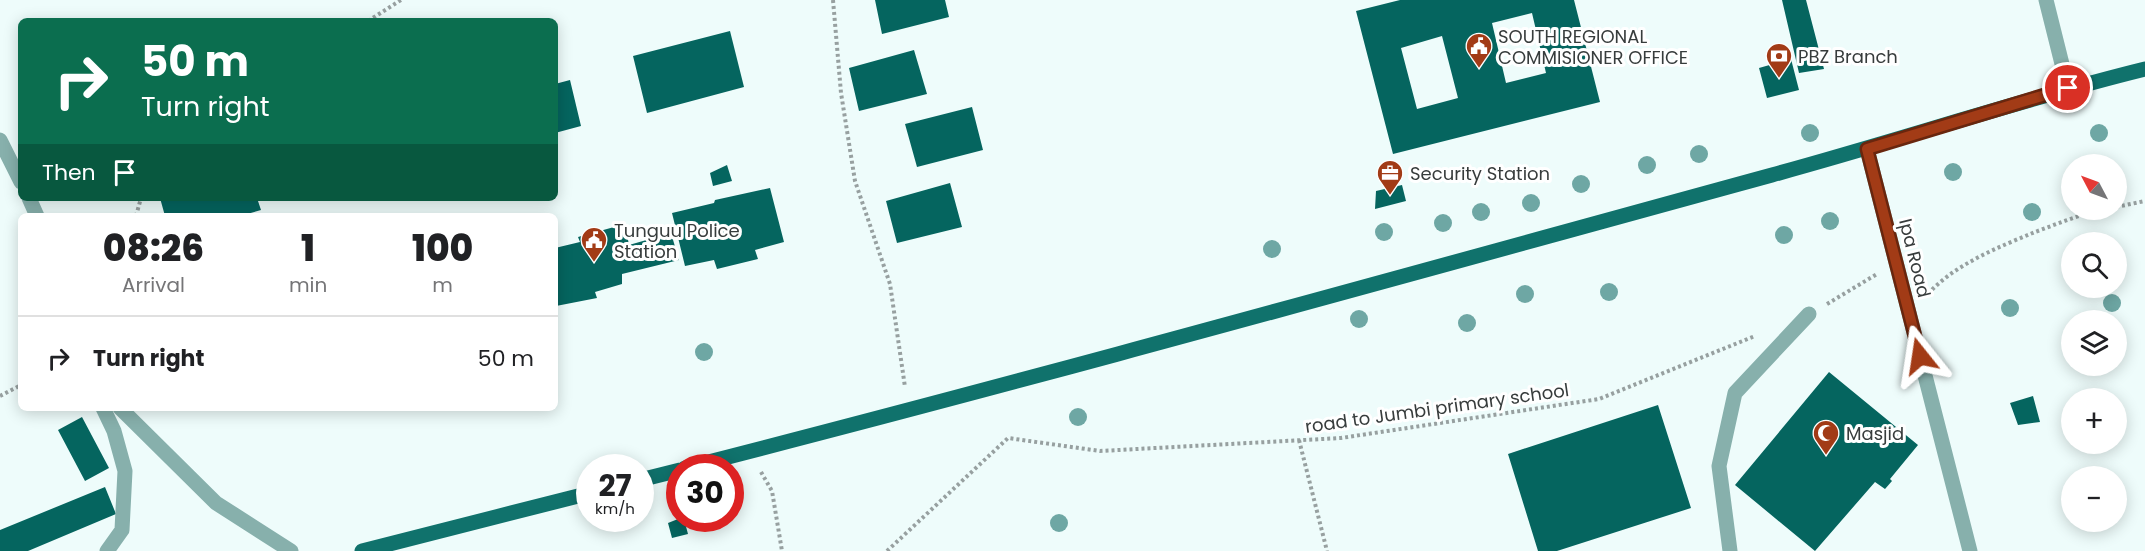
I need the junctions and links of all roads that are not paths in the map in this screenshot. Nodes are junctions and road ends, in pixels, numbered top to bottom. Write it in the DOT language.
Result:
graph roads {
  1 [pos="2046,0"];
  2 [pos="2145,69"];
  3 [pos="2068,88"];
  4 [pos="0,140"];
  5 [pos="1867,149"];
  6 [pos="18,176"];
  7 [pos="1809,314"];
  8 [pos="104,411"];
  9 [pos="123,411"];
  10 [pos="741,454"];
  11 [pos="576,497"];
  12 [pos="107,551"];
  13 [pos="291,551"];
  14 [pos="362,551"];
  15 [pos="1730,551"];
  16 [pos="1970,551"];
  1 -- 3 [label="street"];
  2 -- 3 [label="main road"];
  3 -- 5 [label="main road"];
  4 -- 6 [label="street"];
  5 -- 10 [label="main road"];
  5 -- 16 [label="street, Ipa Road"];
  7 -- 15 [label="street"];
  8 -- 12 [label="street"];
  9 -- 13 [label="street"];
  11 -- 14 [label="main road"];
}
